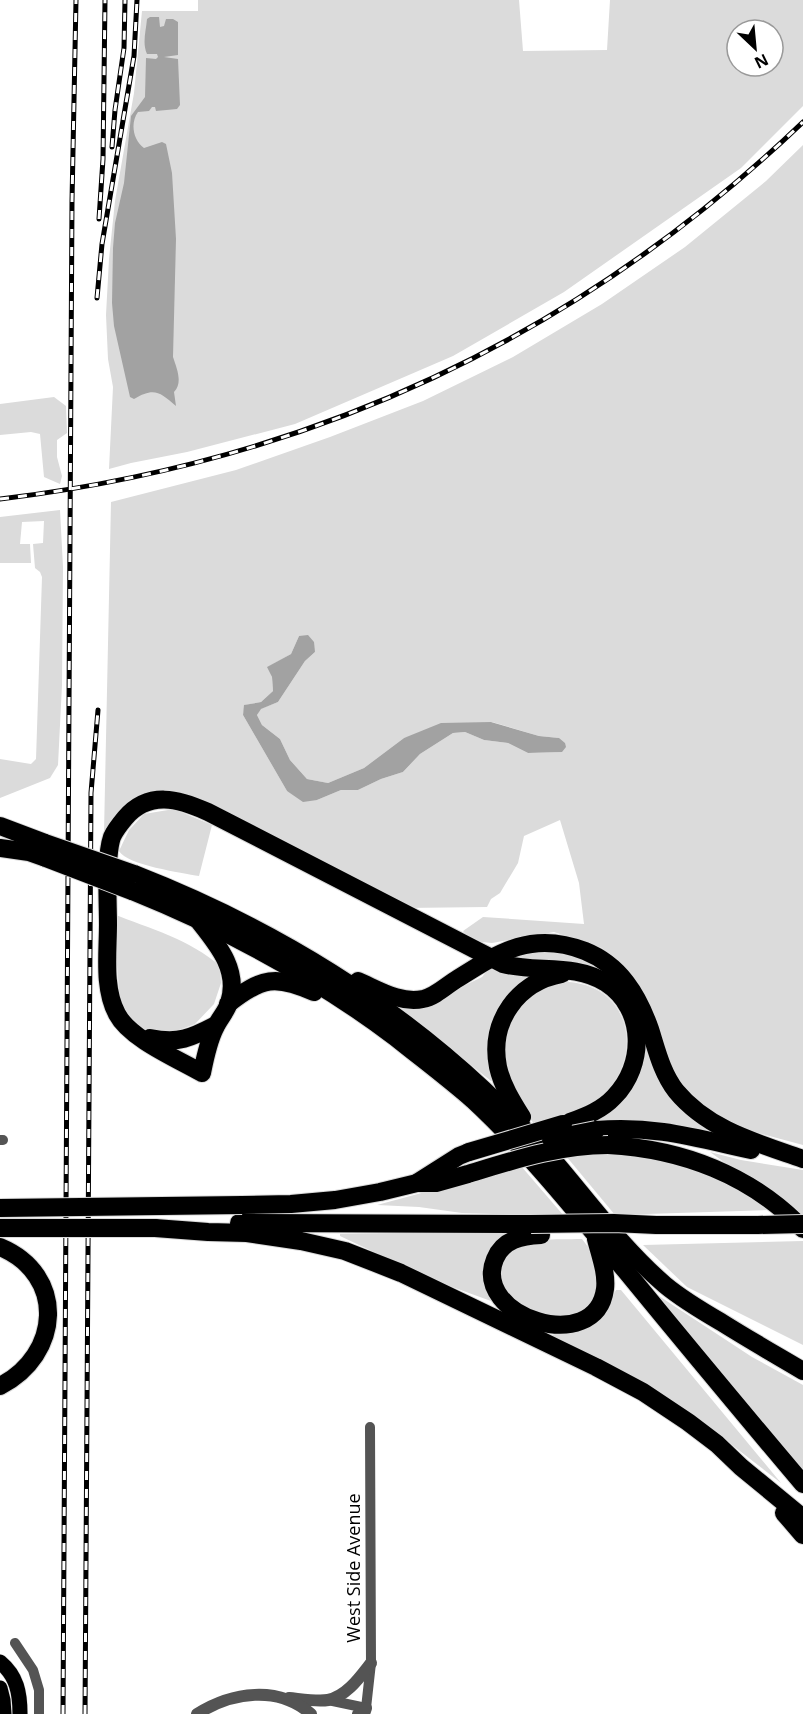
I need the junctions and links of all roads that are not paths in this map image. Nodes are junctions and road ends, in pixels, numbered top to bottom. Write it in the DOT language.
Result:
graph roads {
  1 [pos="0,826"];
  2 [pos="0,848"];
  3 [pos="40,851"];
  4 [pos="133,883"];
  5 [pos="198,920"];
  6 [pos="490,958"];
  7 [pos="311,959"];
  8 [pos="574,972"];
  9 [pos="228,1004"];
  10 [pos="365,1015"];
  11 [pos="216,1025"];
  12 [pos="136,1035"];
  13 [pos="185,1039"];
  14 [pos="203,1067"];
  15 [pos="543,1149"];
  16 [pos="803,1160"];
  17 [pos="466,1163"];
  18 [pos="0,1208"];
  19 [pos="271,1221"];
  20 [pos="803,1224"];
  21 [pos="0,1227"];
  22 [pos="536,1229"];
  23 [pos="803,1229"];
  24 [pos="595,1234"];
  25 [pos="0,1247"];
  26 [pos="803,1369"];
  27 [pos="0,1386"];
  28 [pos="370,1427"];
  29 [pos="803,1484"];
  30 [pos="768,1489"];
  31 [pos="803,1518"];
  32 [pos="803,1535"];
  33 [pos="15,1643"];
  34 [pos="0,1662"];
  35 [pos="371,1663"];
  36 [pos="0,1688"];
  37 [pos="285,1698"];
  38 [pos="328,1700"];
  39 [pos="362,1712"];
  40 [pos="4,1714"];
  41 [pos="20,1714"];
  42 [pos="39,1714"];
  43 [pos="197,1714"];
  44 [pos="311,1714"];
  1 -- 3 [label="highway"];
  2 -- 3 [label="highway"];
  3 -- 4 [label="highway, bridge"];
  4 -- 5 [label="highway"];
  4 -- 7 [label="highway"];
  5 -- 9 [label="highway"];
  5 -- 10 [label="highway"];
  6 -- 7 [label="highway"];
  6 -- 8 [label="highway"];
  6 -- 12 [label="highway"];
  6 -- 16 [label="highway"];
  7 -- 15 [label="highway"];
  8 -- 15 [label="highway"];
  8 -- 17 [label="highway, bridge"];
  9 -- 10 [label="highway"];
  9 -- 11 [label="highway"];
  10 -- 24 [label="highway"];
  11 -- 13 [label="highway"];
  11 -- 14 [label="highway"];
  12 -- 13 [label="highway"];
  12 -- 14 [label="highway"];
  13 -- 14 [label="highway"];
  15 -- 26 [label="highway"];
  16 -- 17 [label="highway, bridge"];
  17 -- 19 [label="highway"];
  17 -- 23 [label="highway, bridge"];
  18 -- 19 [label="highway, bridge"];
  19 -- 21 [label="highway, bridge"];
  19 -- 22 [label="highway"];
  19 -- 30 [label="highway"];
  20 -- 22 [label="highway, bridge"];
  22 -- 24 [label="highway"];
  24 -- 29 [label="highway"];
  25 -- 27 [label="highway"];
  28 -- 35 [label="street, West Side Avenue"];
  30 -- 31 [label="highway"];
  30 -- 32 [label="highway"];
  33 -- 42 [label="street"];
  34 -- 41 [label="main road"];
  35 -- 38 [label="street"];
  35 -- 39 [label="street, West Side Avenue"];
  36 -- 40 [label="main road"];
  37 -- 38 [label="street"];
  37 -- 43 [label="street"];
  37 -- 44 [label="street"];
  38 -- 39 [label="street, West Side Avenue"];
}
